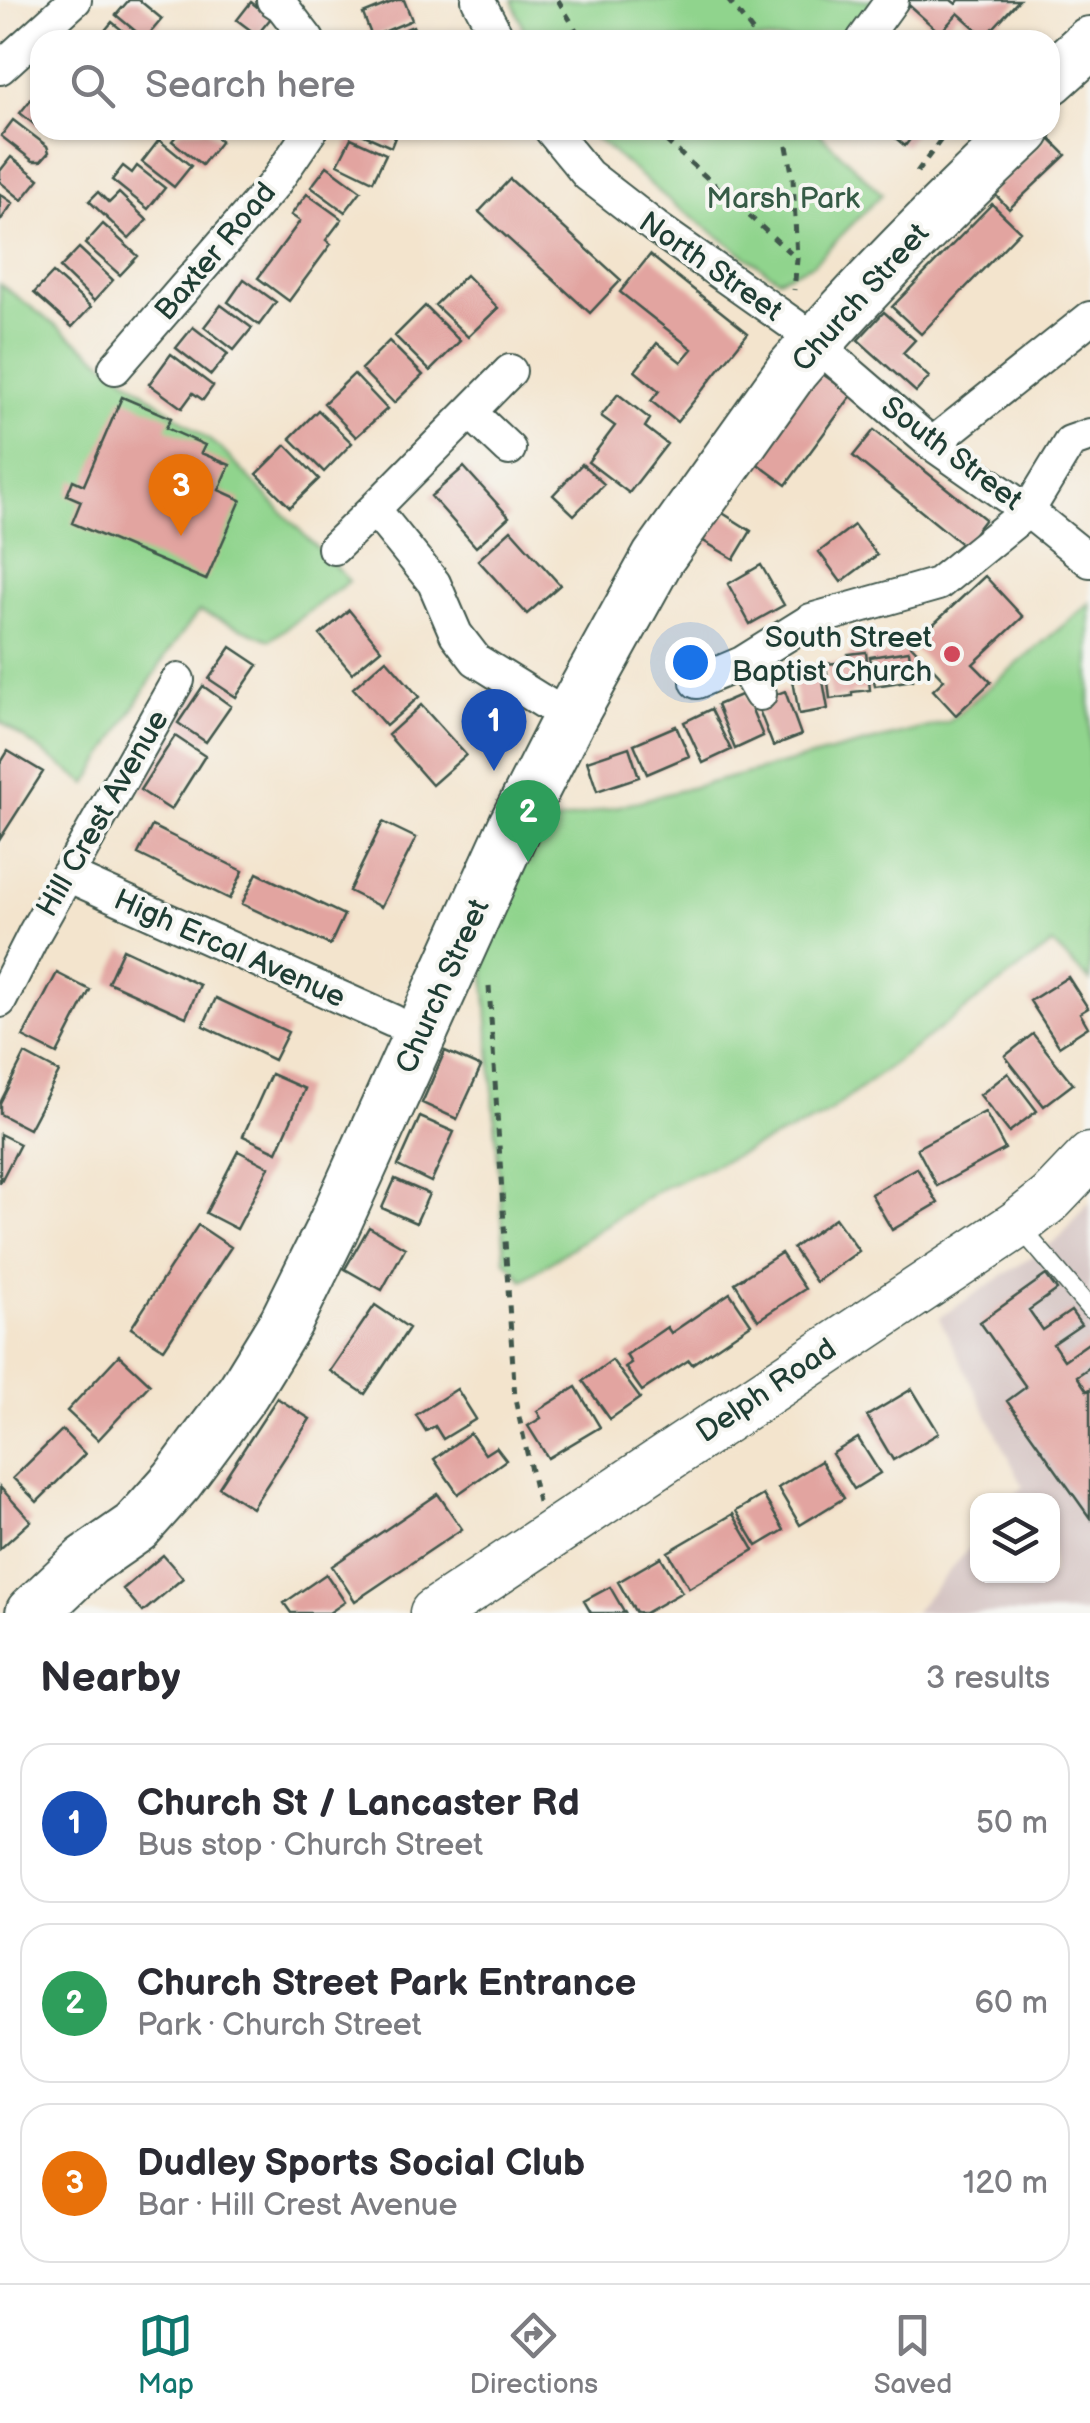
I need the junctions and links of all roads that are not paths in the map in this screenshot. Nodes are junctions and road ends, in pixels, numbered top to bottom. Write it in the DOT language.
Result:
graph roads {
  1 [pos="75,0"];
  2 [pos="272,0"];
  3 [pos="478,0"];
  4 [pos="892,0"];
  5 [pos="42,30"];
  6 [pos="300,30"];
  7 [pos="493,30"];
  8 [pos="870,30"];
  9 [pos="30,41"];
  10 [pos="1090,43"];
  11 [pos="0,68"];
  12 [pos="1060,69"];
  13 [pos="1090,72"];
  14 [pos="1060,98"];
  15 [pos="304,140"];
  16 [pos="559,140"];
  17 [pos="981,140"];
  18 [pos="1014,140"];
  19 [pos="1090,318"];
  20 [pos="801,320"];
  21 [pos="115,368"];
  22 [pos="510,370"];
  23 [pos="471,413"];
  24 [pos="1090,434"];
  25 [pos="932,444"];
  26 [pos="509,449"];
  27 [pos="374,510"];
  28 [pos="1028,512"];
  29 [pos="334,548"];
  30 [pos="1090,560"];
  31 [pos="742,663"];
  32 [pos="178,680"];
  33 [pos="697,682"];
  34 [pos="760,694"];
  35 [pos="547,704"];
  36 [pos="67,875"];
  37 [pos="0,1001"];
  38 [pos="393,1021"];
  39 [pos="1090,1158"];
  40 [pos="1018,1224"];
  41 [pos="1090,1309"];
  42 [pos="87,1561"];
  43 [pos="32,1613"];
  44 [pos="434,1613"];
  1 -- 5 [label="street"];
  2 -- 6 [label="street"];
  3 -- 7 [label="street"];
  4 -- 8 [label="street"];
  9 -- 11 [label="street"];
  10 -- 12 [label="main road"];
  13 -- 14 [label="main road"];
  15 -- 21 [label="street, Baxter Road"];
  16 -- 20 [label="street, North Street"];
  17 -- 20 [label="main road, Church Street"];
  18 -- 20 [label="main road, Church Street"];
  19 -- 25 [label="street"];
  20 -- 25 [label="street, South Street"];
  20 -- 35 [label="main road, Church Street"];
  20 -- 42 [label="main road, Church Street"];
  22 -- 23 [label="street"];
  23 -- 26 [label="street"];
  23 -- 27 [label="street"];
  24 -- 28 [label="street"];
  25 -- 28 [label="street, South Street"];
  27 -- 29 [label="street"];
  27 -- 35 [label="street"];
  28 -- 30 [label="street, South Street"];
  28 -- 31 [label="street"];
  31 -- 33 [label="street"];
  31 -- 34 [label="street"];
  32 -- 36 [label="street, Hill Crest Avenue"];
  35 -- 38 [label="main road, Church Street"];
  36 -- 37 [label="street, Hill Crest Avenue"];
  36 -- 38 [label="street, High Ercal Avenue"];
  38 -- 42 [label="main road, Church Street"];
  39 -- 40 [label="main road, Delph Road"];
  40 -- 41 [label="lane"];
  40 -- 44 [label="main road, Delph Road"];
  42 -- 43 [label="main road, Church Street"];
}
